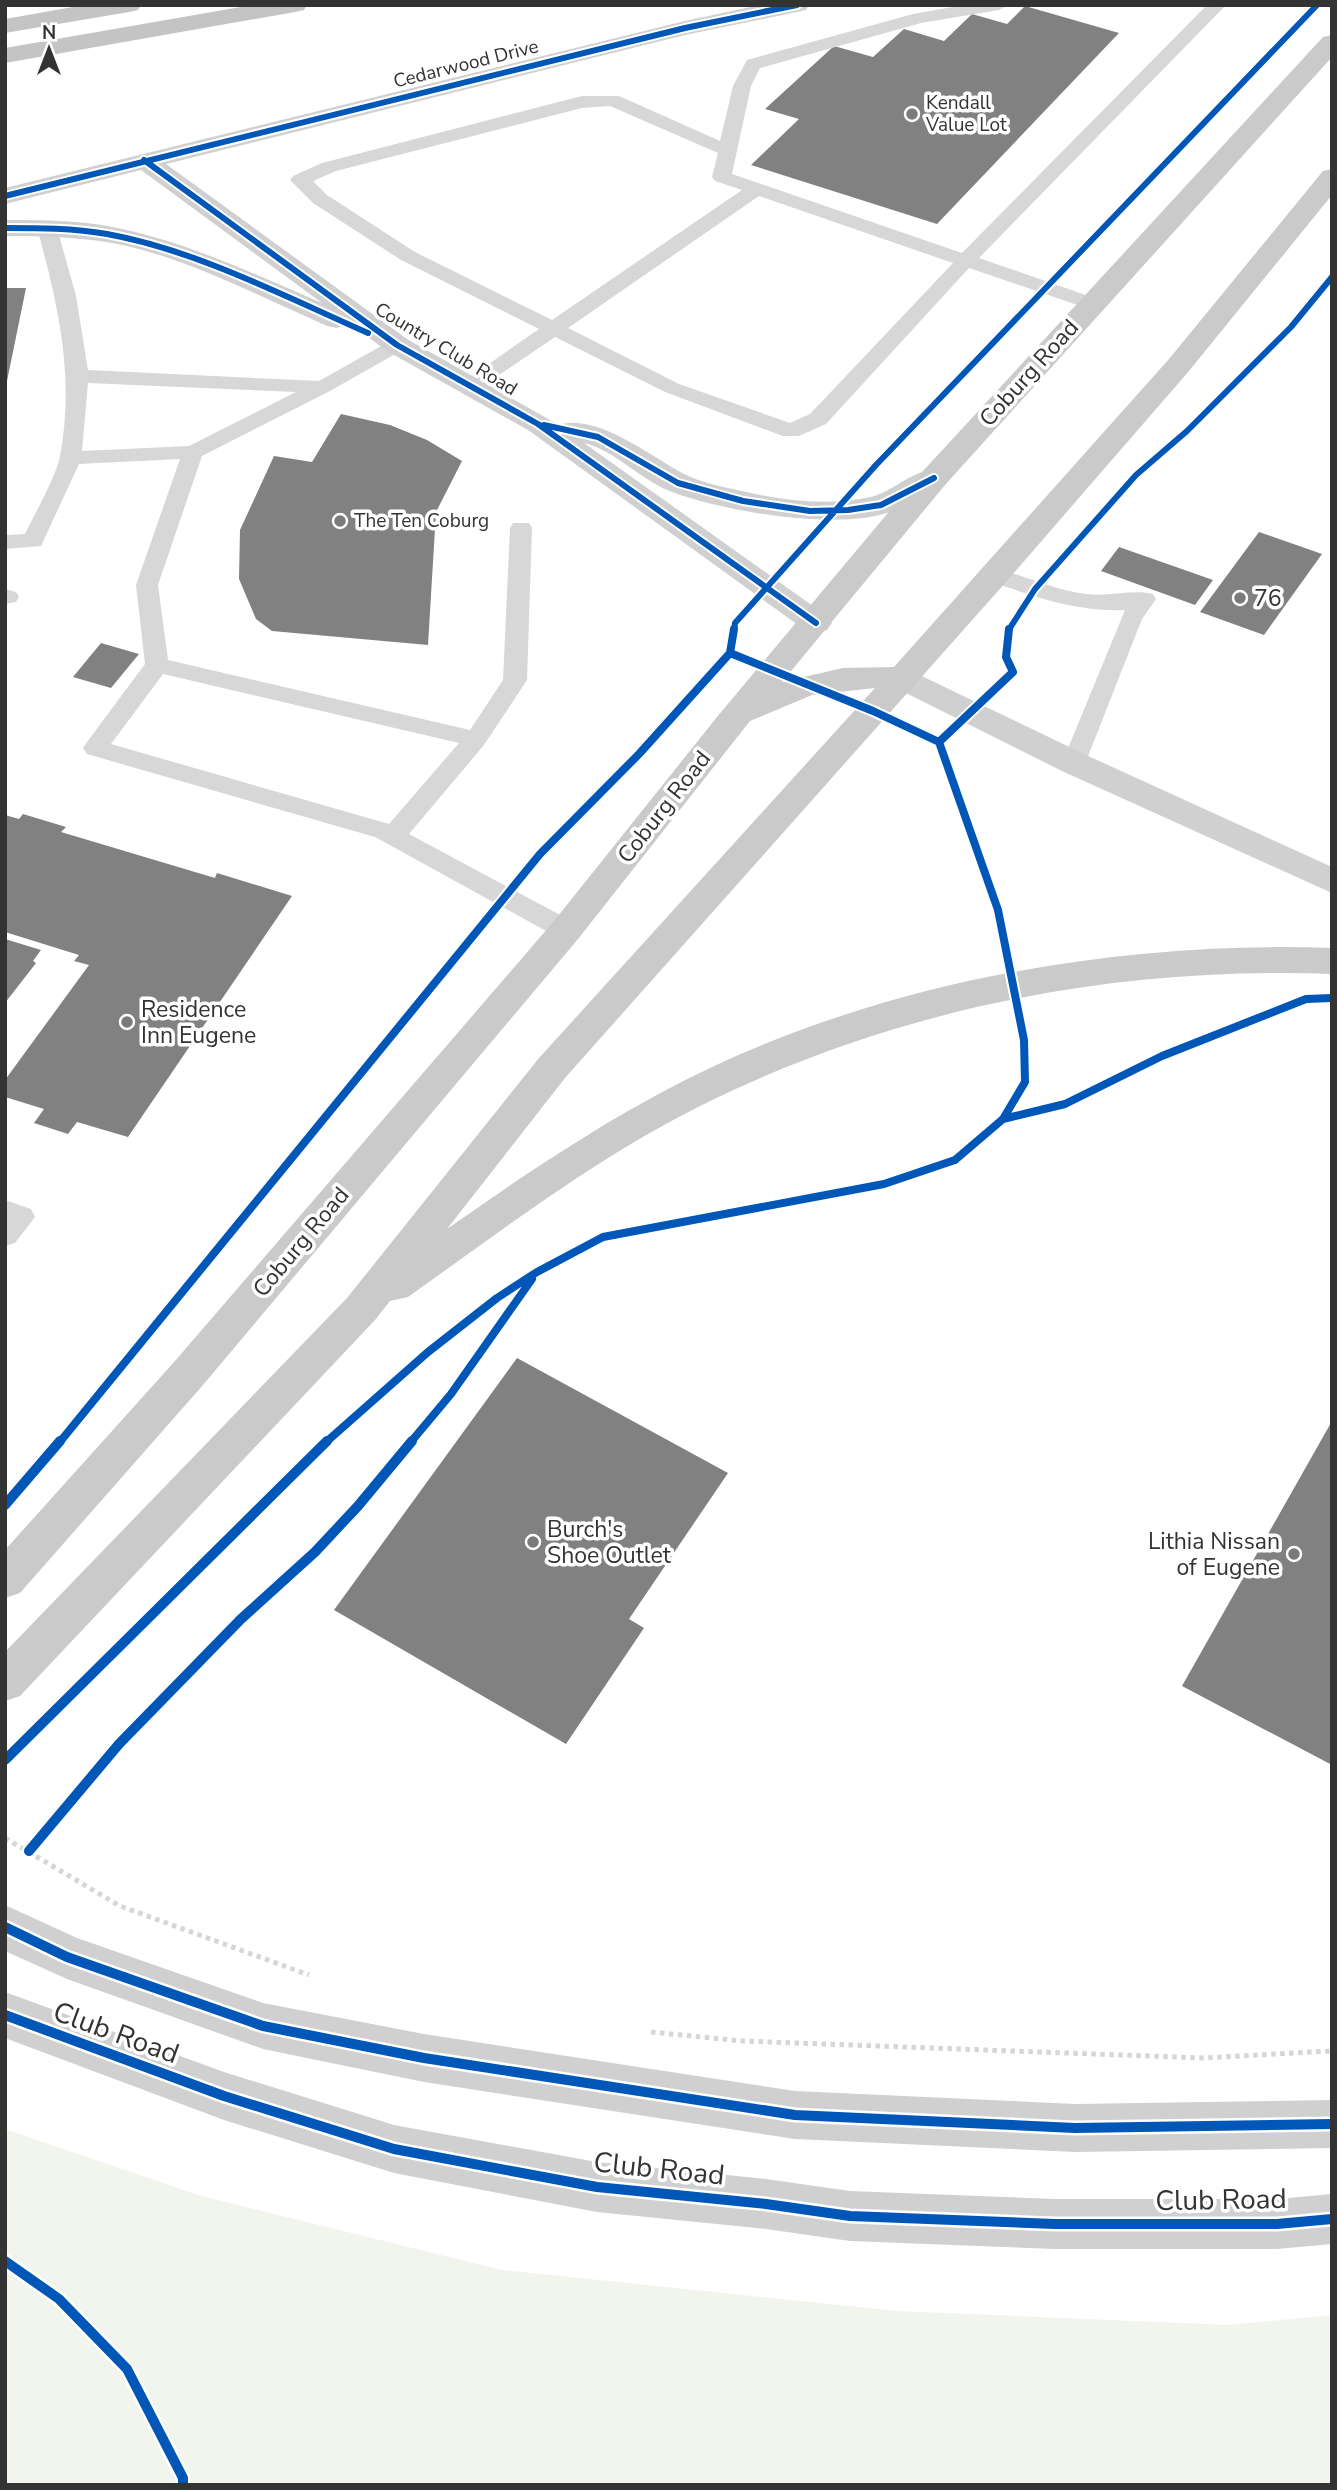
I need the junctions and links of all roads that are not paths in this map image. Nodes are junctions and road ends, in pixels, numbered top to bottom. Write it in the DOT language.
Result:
graph roads {
  1 [pos="129,5"];
  2 [pos="295,5"];
  3 [pos="797,5"];
  4 [pos="999,5"];
  5 [pos="1217,5"];
  6 [pos="5,26"];
  7 [pos="1332,42"];
  8 [pos="5,56"];
  9 [pos="728,151"];
  10 [pos="144,160"];
  11 [pos="1332,177"];
  12 [pos="757,189"];
  13 [pos="5,197"];
  14 [pos="5,228"];
  15 [pos="47,228"];
  16 [pos="965,261"];
  17 [pos="1093,304"];
  18 [pos="553,330"];
  19 [pos="397,345"];
  20 [pos="78,376"];
  21 [pos="470,386"];
  22 [pos="323,387"];
  23 [pos="538,424"];
  24 [pos="193,452"];
  25 [pos="71,458"];
  26 [pos="933,478"];
  27 [pos="521,528"];
  28 [pos="5,542"];
  29 [pos="995,575"];
  30 [pos="816,622"];
  31 [pos="157,664"];
  32 [pos="903,678"];
  33 [pos="729,725"];
  34 [pos="476,739"];
  35 [pos="1074,763"];
  36 [pos="393,836"];
  37 [pos="1332,881"];
  38 [pos="566,930"];
  39 [pos="1332,961"];
  40 [pos="5,1211"];
  41 [pos="5,1235"];
  42 [pos="361,1309"];
  43 [pos="5,1580"];
  44 [pos="5,1682"];
  45 [pos="5,1927"];
  46 [pos="5,2015"];
  47 [pos="1332,2124"];
  48 [pos="1332,2219"];
  1 -- 6 [label="highway"];
  2 -- 8 [label="highway"];
  3 -- 10 [label="main road, Cedarwood Drive"];
  4 -- 9 [label="lane"];
  5 -- 16 [label="lane"];
  7 -- 17 [label="main road, Coburg Road"];
  9 -- 12 [label="lane"];
  9 -- 18 [label="lane"];
  10 -- 13 [label="main road"];
  10 -- 19 [label="main road, Country Club Road"];
  11 -- 29 [label="main road"];
  12 -- 16 [label="lane"];
  12 -- 18 [label="lane"];
  14 -- 15 [label="main road"];
  15 -- 19 [label="main road"];
  15 -- 20 [label="lane"];
  16 -- 17 [label="lane"];
  16 -- 18 [label="lane"];
  17 -- 26 [label="main road, Coburg Road"];
  18 -- 21 [label="lane"];
  19 -- 21 [label="main road, Country Club Road"];
  19 -- 22 [label="lane"];
  20 -- 22 [label="lane"];
  20 -- 25 [label="lane"];
  21 -- 23 [label="main road, Country Club Road"];
  22 -- 24 [label="lane"];
  23 -- 26 [label="main road"];
  23 -- 30 [label="main road, Country Club Road"];
  24 -- 25 [label="lane"];
  24 -- 31 [label="lane"];
  25 -- 28 [label="lane"];
  26 -- 30 [label="main road, Coburg Road"];
  27 -- 34 [label="lane"];
  29 -- 32 [label="main road"];
  29 -- 35 [label="lane"];
  30 -- 33 [label="main road, Coburg Road"];
  31 -- 34 [label="lane"];
  31 -- 36 [label="lane"];
  32 -- 33 [label="main road"];
  32 -- 35 [label="main road"];
  32 -- 42 [label="main road"];
  33 -- 38 [label="main road, Coburg Road"];
  34 -- 36 [label="lane"];
  35 -- 37 [label="main road"];
  36 -- 38 [label="lane"];
  38 -- 43 [label="main road, Coburg Road"];
  39 -- 42 [label="main road"];
  40 -- 41 [label="lane"];
  42 -- 44 [label="main road"];
  45 -- 47 [label="main road"];
  46 -- 48 [label="main road, Club Road"];
}
